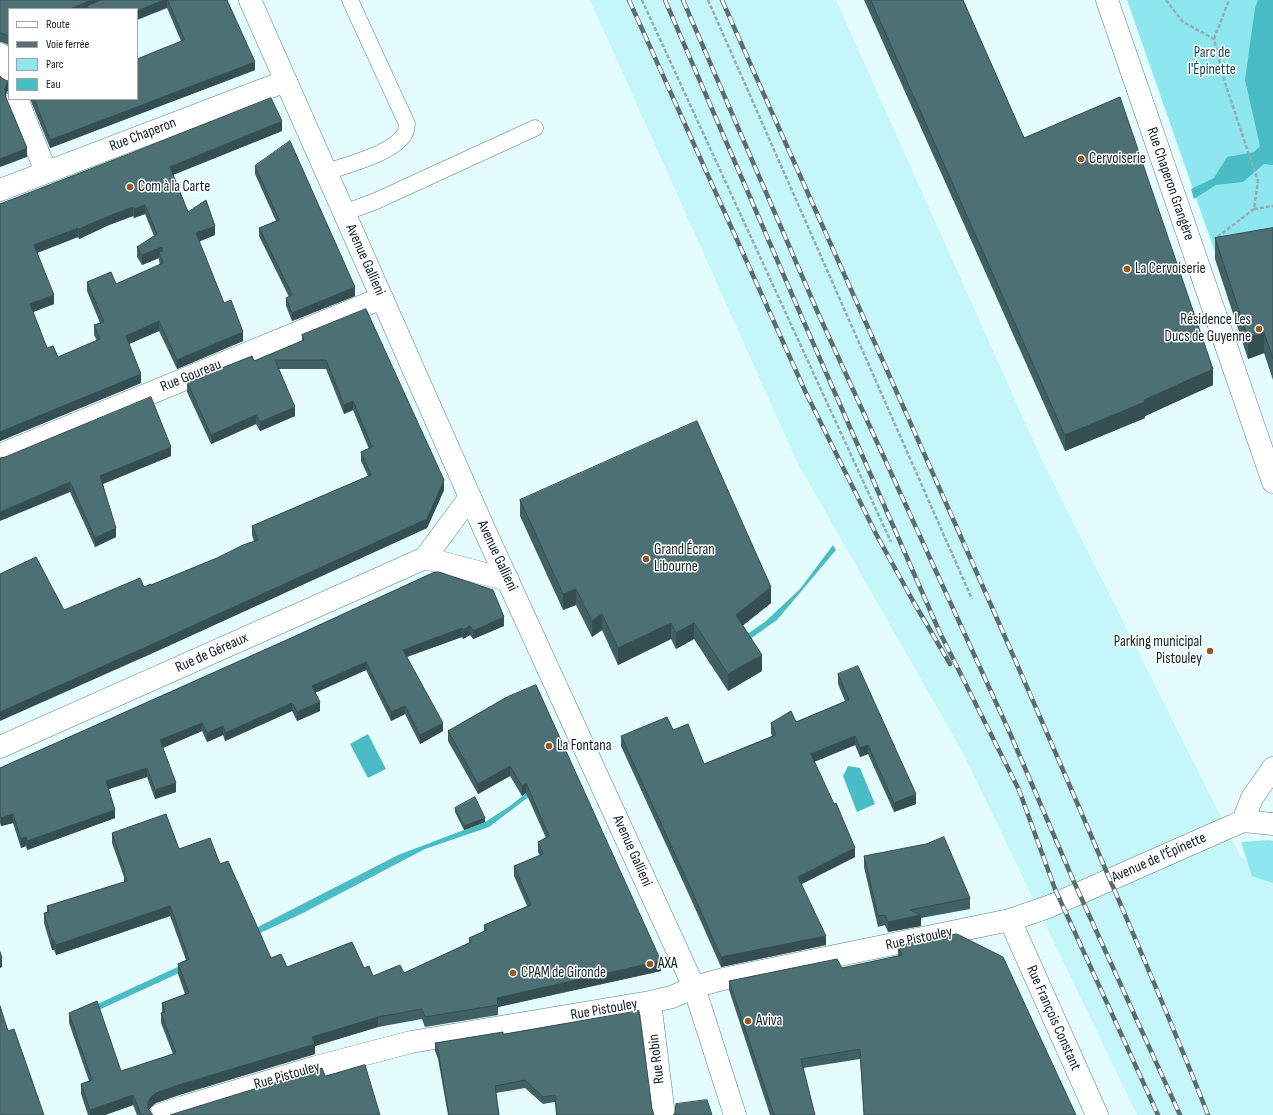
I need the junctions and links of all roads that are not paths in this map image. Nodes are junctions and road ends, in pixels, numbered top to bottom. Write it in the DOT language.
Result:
graph roads {
  1 [pos="250,0"];
  2 [pos="350,0"];
  3 [pos="1107,0"];
  4 [pos="0,54"];
  5 [pos="8,74"];
  6 [pos="286,81"];
  7 [pos="17,100"];
  8 [pos="535,128"];
  9 [pos="46,172"];
  10 [pos="326,172"];
  11 [pos="0,190"];
  12 [pos="344,213"];
  13 [pos="382,298"];
  14 [pos="0,455"];
  15 [pos="1273,482"];
  16 [pos="470,497"];
  17 [pos="425,558"];
  18 [pos="508,580"];
  19 [pos="0,747"];
  20 [pos="1273,768"];
  21 [pos="1243,821"];
  22 [pos="1273,824"];
  23 [pos="1048,907"];
  24 [pos="1010,920"];
  25 [pos="694,987"];
  26 [pos="650,1002"];
  27 [pos="160,1115"];
  28 [pos="664,1115"];
  29 [pos="735,1115"];
  30 [pos="1097,1115"];
  1 -- 6 [label="street, Avenue Gallieni"];
  2 -- 10 [label="lane"];
  3 -- 15 [label="street, Rue Chaperon Grangère"];
  4 -- 5 [label="street"];
  6 -- 9 [label="street, Rue Chaperon"];
  6 -- 10 [label="street, Avenue Gallieni"];
  7 -- 9 [label="street"];
  8 -- 12 [label="lane"];
  9 -- 11 [label="street, Rue Chaperon"];
  10 -- 12 [label="street, Avenue Gallieni"];
  12 -- 13 [label="street, Avenue Gallieni"];
  13 -- 14 [label="street, Rue Goureau"];
  13 -- 16 [label="street, Avenue Gallieni"];
  16 -- 17 [label="street, Rue de Géreaux"];
  16 -- 18 [label="street, Avenue Gallieni"];
  17 -- 18 [label="street"];
  17 -- 19 [label="street, Rue de Géreaux"];
  18 -- 25 [label="street, Avenue Gallieni"];
  20 -- 21 [label="street"];
  21 -- 22 [label="street, Avenue de l'Épinette"];
  21 -- 23 [label="street, Avenue de l'Épinette"];
  23 -- 24 [label="street, Rue Pistouley"];
  24 -- 25 [label="street, Rue Pistouley"];
  24 -- 30 [label="street, Rue François Constant"];
  25 -- 26 [label="street, Rue Pistouley"];
  25 -- 29 [label="street, Avenue Gallieni"];
  26 -- 27 [label="street, Rue Pistouley"];
  26 -- 28 [label="street, Rue Robin"];
}
